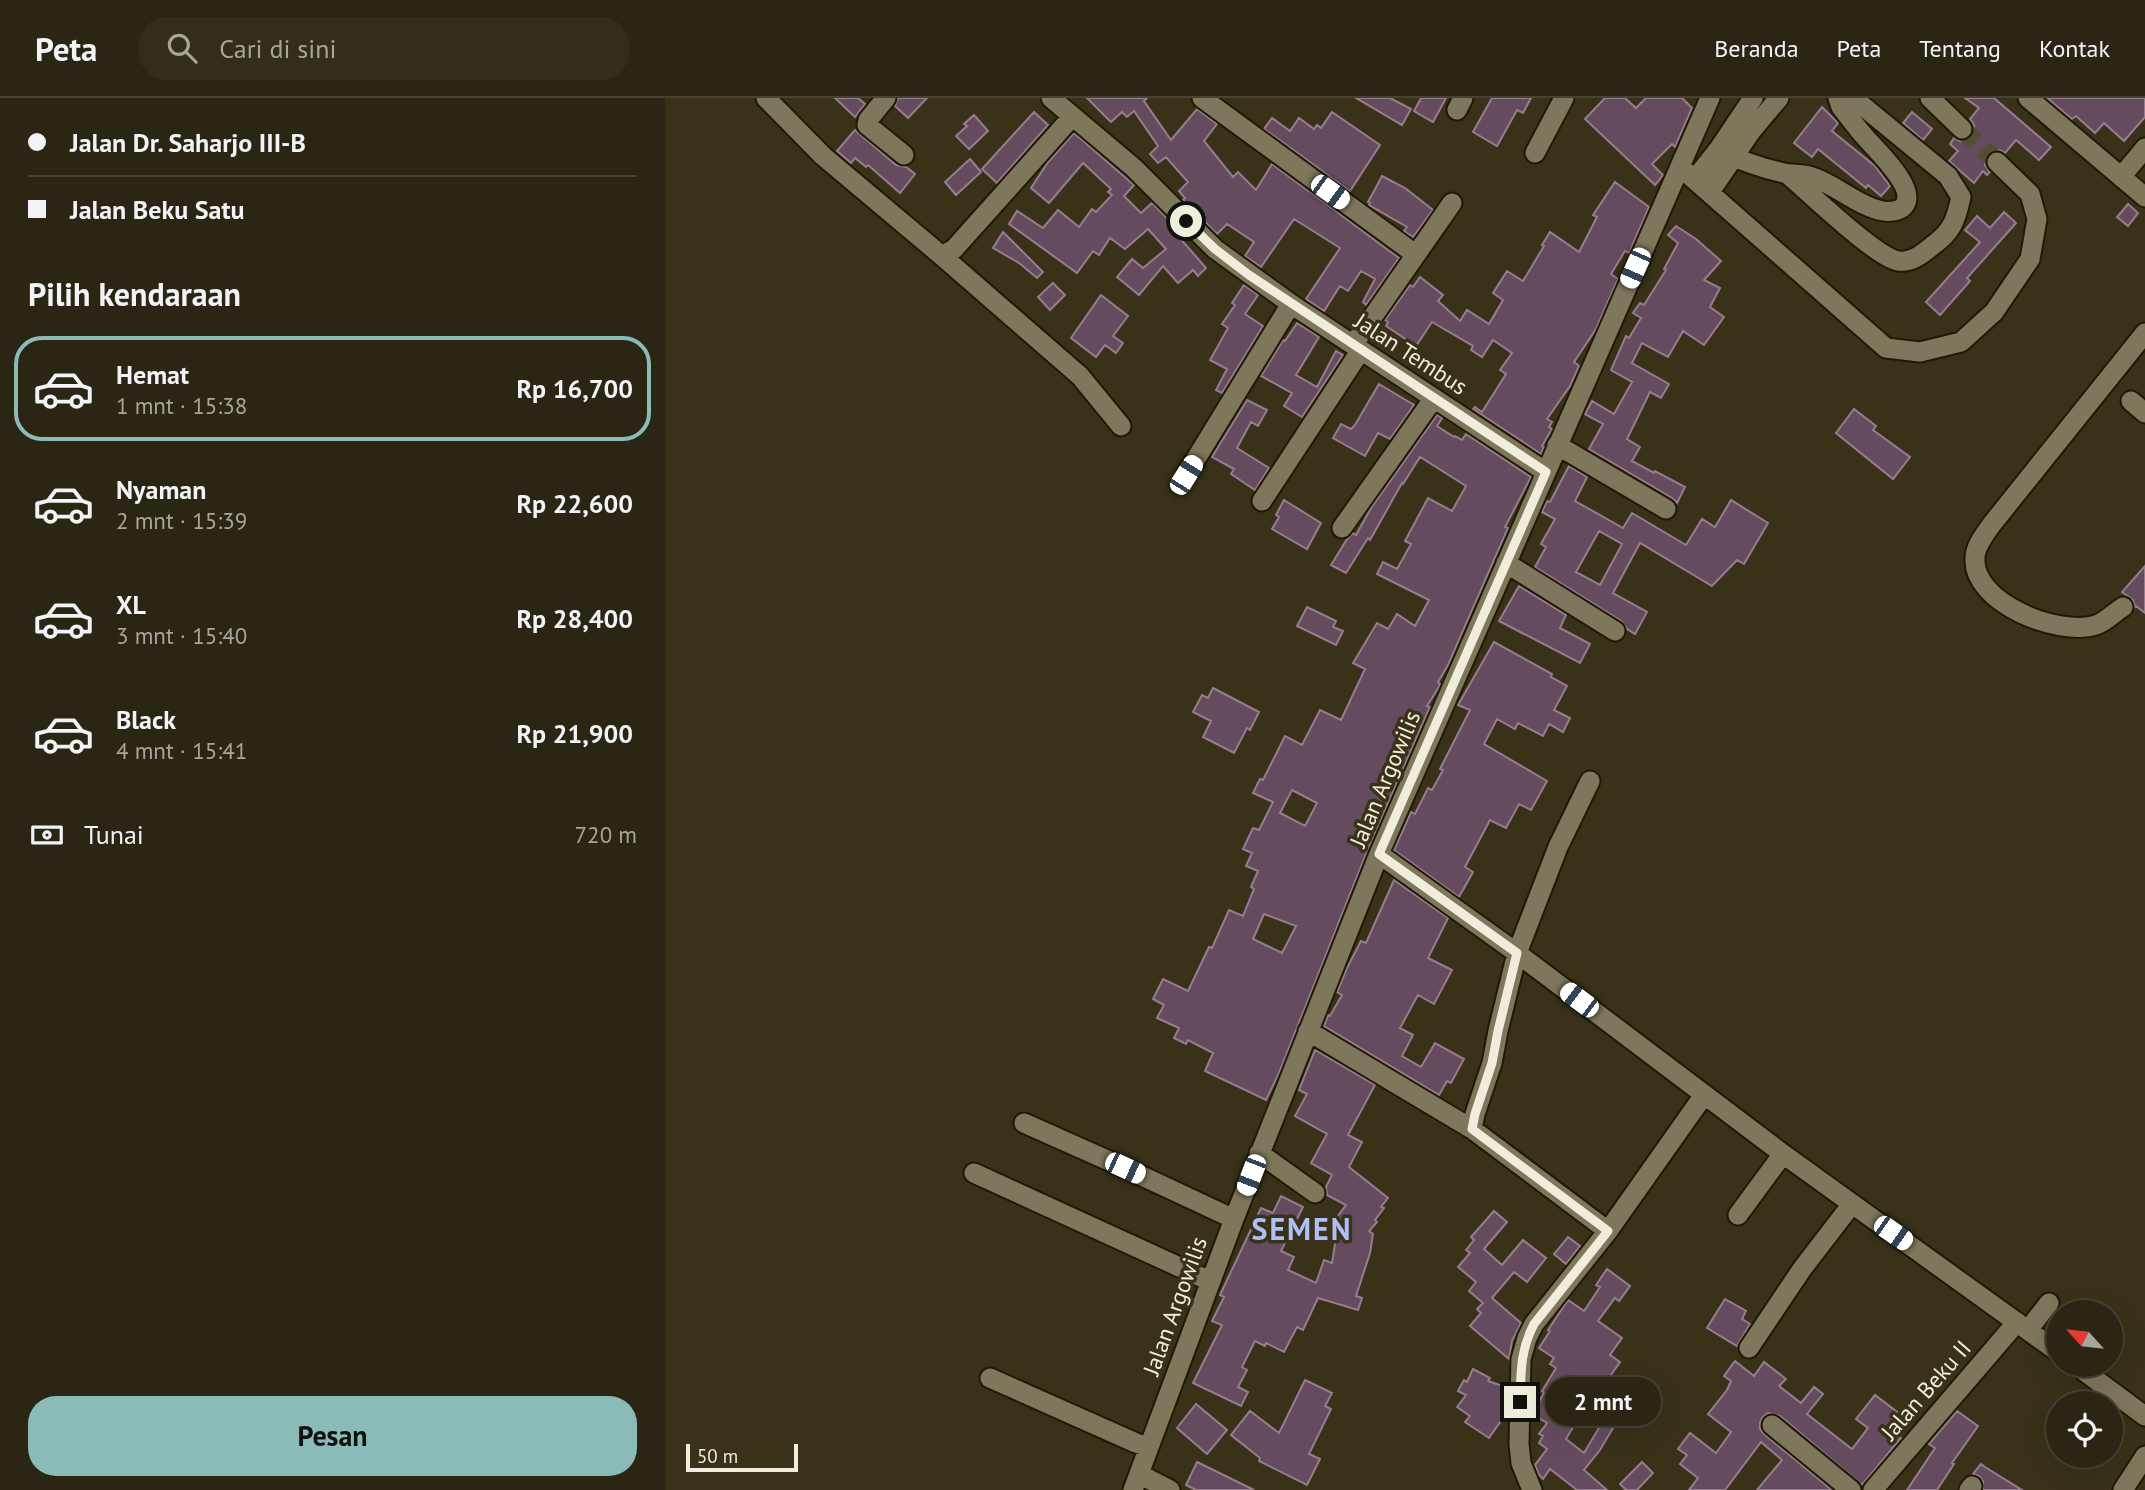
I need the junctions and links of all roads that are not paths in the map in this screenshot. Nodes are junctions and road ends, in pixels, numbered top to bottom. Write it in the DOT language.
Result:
graph roads {
  1 [pos="766,98"];
  2 [pos="886,98"];
  3 [pos="1051,98"];
  4 [pos="1202,98"];
  5 [pos="1564,98"];
  6 [pos="1710,98"];
  7 [pos="1753,98"];
  8 [pos="1779,98"];
  9 [pos="1838,98"];
  10 [pos="1853,98"];
  11 [pos="1931,98"];
  12 [pos="2028,98"];
  13 [pos="1072,117"];
  14 [pos="1962,129"];
  15 [pos="2145,148"];
  16 [pos="1535,153"];
  17 [pos="1726,154"];
  18 [pos="904,155"];
  19 [pos="1997,162"];
  20 [pos="1687,173"];
  21 [pos="1787,174"];
  22 [pos="2121,177"];
  23 [pos="1710,192"];
  24 [pos="2145,197"];
  25 [pos="1452,203"];
  26 [pos="1883,211"];
  27 [pos="1860,237"];
  28 [pos="1415,254"];
  29 [pos="942,256"];
  30 [pos="1291,304"];
  31 [pos="2145,333"];
  32 [pos="1357,348"];
  33 [pos="1434,398"];
  34 [pos="1121,426"];
  35 [pos="1557,445"];
  36 [pos="1546,472"];
  37 [pos="1186,475"];
  38 [pos="1262,501"];
  39 [pos="1666,509"];
  40 [pos="1342,528"];
  41 [pos="1506,563"];
  42 [pos="2123,607"];
  43 [pos="1615,631"];
  44 [pos="1590,781"];
  45 [pos="1379,854"];
  46 [pos="1517,953"];
  47 [pos="1308,1031"];
  48 [pos="1704,1094"];
  49 [pos="1024,1123"];
  50 [pos="1472,1129"];
  51 [pos="1259,1153"];
  52 [pos="1783,1154"];
  53 [pos="974,1173"];
  54 [pos="1315,1193"];
  55 [pos="1852,1204"];
  56 [pos="1738,1215"];
  57 [pos="1234,1219"];
  58 [pos="1608,1231"];
  59 [pos="1210,1281"];
  60 [pos="2046,1306"];
  61 [pos="2023,1326"];
  62 [pos="2046,1343"];
  63 [pos="1749,1348"];
  64 [pos="2092,1377"];
  65 [pos="990,1378"];
  66 [pos="2145,1416"];
  67 [pos="1772,1425"];
  68 [pos="1149,1447"];
  69 [pos="2145,1456"];
  70 [pos="1136,1482"];
  71 [pos="1170,1490"];
  72 [pos="1532,1490"];
  73 [pos="1851,1490"];
  74 [pos="1873,1490"];
  75 [pos="2123,1490"];
  1 -- 29 [label="street"];
  2 -- 18 [label="street"];
  3 -- 13 [label="street, Jalan Tembus"];
  4 -- 28 [label="street"];
  5 -- 16 [label="street"];
  6 -- 20 [label="street, Jalan Argowilis"];
  7 -- 17 [label="street"];
  8 -- 17 [label="street"];
  9 -- 26 [label="street"];
  10 -- 27 [label="street"];
  11 -- 14 [label="street"];
  12 -- 22 [label="street"];
  13 -- 29 [label="street"];
  13 -- 30 [label="street, Jalan Tembus"];
  15 -- 22 [label="street"];
  17 -- 20 [label="street"];
  17 -- 21 [label="street"];
  17 -- 23 [label="street"];
  19 -- 23 [label="street"];
  20 -- 23 [label="street"];
  20 -- 35 [label="street, Jalan Argowilis"];
  21 -- 26 [label="street"];
  21 -- 27 [label="street"];
  22 -- 24 [label="street"];
  25 -- 28 [label="street"];
  26 -- 27 [label="street"];
  28 -- 32 [label="street"];
  29 -- 34 [label="street"];
  30 -- 32 [label="street, Jalan Tembus"];
  30 -- 37 [label="street"];
  31 -- 42 [label="street"];
  32 -- 33 [label="street, Jalan Tembus"];
  32 -- 38 [label="street"];
  33 -- 36 [label="street, Jalan Tembus"];
  33 -- 40 [label="street"];
  35 -- 36 [label="street, Jalan Argowilis"];
  35 -- 39 [label="street"];
  36 -- 41 [label="street, Jalan Argowilis"];
  41 -- 43 [label="street"];
  41 -- 45 [label="street, Jalan Argowilis"];
  44 -- 46 [label="street"];
  45 -- 46 [label="street"];
  45 -- 47 [label="street, Jalan Argowilis"];
  46 -- 48 [label="street"];
  46 -- 50 [label="street"];
  47 -- 50 [label="street"];
  47 -- 51 [label="street, Jalan Argowilis"];
  48 -- 52 [label="street"];
  48 -- 58 [label="street"];
  49 -- 57 [label="street"];
  50 -- 58 [label="street"];
  51 -- 54 [label="street"];
  51 -- 57 [label="street, Jalan Argowilis"];
  52 -- 55 [label="street"];
  52 -- 56 [label="street"];
  53 -- 59 [label="street"];
  55 -- 61 [label="street"];
  55 -- 63 [label="street"];
  57 -- 59 [label="street, Jalan Argowilis"];
  58 -- 72 [label="street"];
  59 -- 68 [label="street, Jalan Argowilis"];
  60 -- 61 [label="street, Jalan Beku II"];
  61 -- 62 [label="street"];
  61 -- 74 [label="street, Jalan Beku II"];
  64 -- 66 [label="street"];
  65 -- 68 [label="street"];
  67 -- 73 [label="street"];
  68 -- 70 [label="street, Jalan Argowilis"];
  69 -- 75 [label="street"];
  70 -- 71 [label="street"];
}
